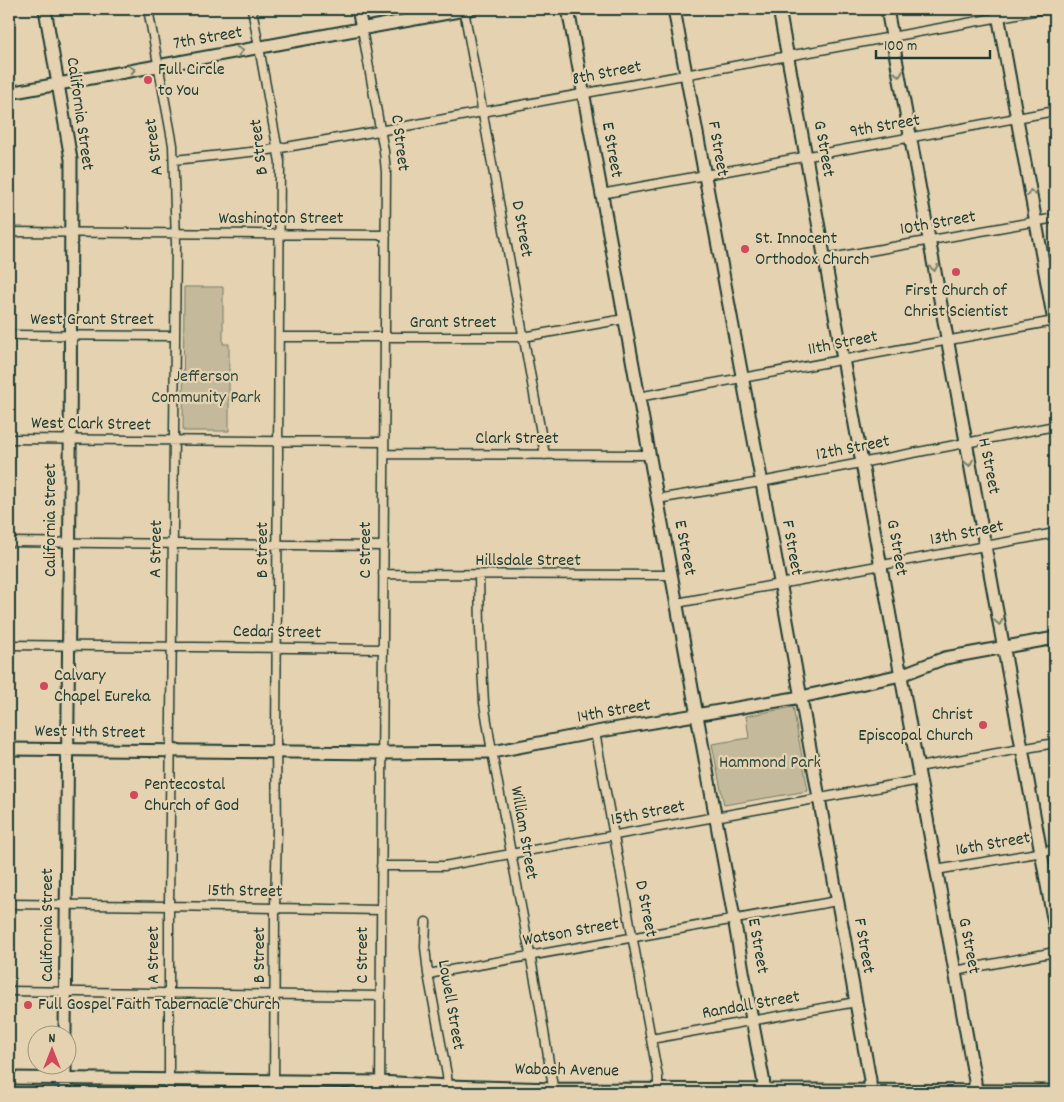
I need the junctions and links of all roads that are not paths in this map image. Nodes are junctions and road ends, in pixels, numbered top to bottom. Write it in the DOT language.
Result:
graph roads {
  1 [pos="45,9"];
  2 [pos="148,9"];
  3 [pos="252,9"];
  4 [pos="358,9"];
  5 [pos="466,9"];
  6 [pos="568,9"];
  7 [pos="674,9"];
  8 [pos="779,9"];
  9 [pos="887,9"];
  10 [pos="1044,9"];
  11 [pos="998,13"];
  12 [pos="362,29"];
  13 [pos="892,38"];
  14 [pos="259,48"];
  15 [pos="788,56"];
  16 [pos="158,66"];
  17 [pos="686,74"];
  18 [pos="58,84"];
  19 [pos="9,93"];
  20 [pos="584,94"];
  21 [pos="1055,111"];
  22 [pos="482,112"];
  23 [pos="1017,118"];
  24 [pos="381,130"];
  25 [pos="911,138"];
  26 [pos="278,148"];
  27 [pos="806,157"];
  28 [pos="174,160"];
  29 [pos="704,175"];
  30 [pos="601,194"];
  31 [pos="1055,218"];
  32 [pos="1036,221"];
  33 [pos="9,232"];
  34 [pos="71,233"];
  35 [pos="176,233"];
  36 [pos="279,234"];
  37 [pos="386,234"];
  38 [pos="930,241"];
  39 [pos="825,259"];
  40 [pos="624,319"];
  41 [pos="1055,324"];
  42 [pos="9,335"];
  43 [pos="70,335"];
  44 [pos="174,336"];
  45 [pos="280,337"];
  46 [pos="523,337"];
  47 [pos="385,338"];
  48 [pos="947,340"];
  49 [pos="843,359"];
  50 [pos="742,378"];
  51 [pos="638,397"];
  52 [pos="1055,426"];
  53 [pos="9,439"];
  54 [pos="69,440"];
  55 [pos="174,441"];
  56 [pos="278,442"];
  57 [pos="384,442"];
  58 [pos="966,442"];
  59 [pos="384,454"];
  60 [pos="545,454"];
  61 [pos="649,455"];
  62 [pos="862,464"];
  63 [pos="761,482"];
  64 [pos="657,499"];
  65 [pos="1055,533"];
  66 [pos="9,542"];
  67 [pos="69,543"];
  68 [pos="173,544"];
  69 [pos="278,545"];
  70 [pos="384,546"];
  71 [pos="984,546"];
  72 [pos="881,565"];
  73 [pos="383,574"];
  74 [pos="479,575"];
  75 [pos="672,575"];
  76 [pos="780,583"];
  77 [pos="677,603"];
  78 [pos="1055,638"];
  79 [pos="9,645"];
  80 [pos="68,646"];
  81 [pos="171,646"];
  82 [pos="277,648"];
  83 [pos="1003,648"];
  84 [pos="382,649"];
  85 [pos="901,675"];
  86 [pos="801,697"];
  87 [pos="697,715"];
  88 [pos="595,732"];
  89 [pos="1055,743"];
  90 [pos="1021,748"];
  91 [pos="9,749"];
  92 [pos="67,750"];
  93 [pos="171,751"];
  94 [pos="276,751"];
  95 [pos="492,752"];
  96 [pos="381,753"];
  97 [pos="918,767"];
  98 [pos="920,780"];
  99 [pos="819,798"];
  100 [pos="716,817"];
  101 [pos="614,836"];
  102 [pos="1055,850"];
  103 [pos="1042,852"];
  104 [pos="512,854"];
  105 [pos="381,866"];
  106 [pos="936,870"];
  107 [pos="837,900"];
  108 [pos="9,904"];
  109 [pos="66,905"];
  110 [pos="168,906"];
  111 [pos="275,908"];
  112 [pos="381,910"];
  113 [pos="734,918"];
  114 [pos="426,922"];
  115 [pos="1055,929"];
  116 [pos="633,938"];
  117 [pos="1055,952"];
  118 [pos="530,956"];
  119 [pos="955,971"];
  120 [pos="428,974"];
  121 [pos="9,991"];
  122 [pos="65,992"];
  123 [pos="169,993"];
  124 [pos="274,994"];
  125 [pos="380,996"];
  126 [pos="856,1002"];
  127 [pos="753,1021"];
  128 [pos="65,1024"];
  129 [pos="651,1039"];
  130 [pos="64,1074"];
  131 [pos="9,1078"];
  132 [pos="64,1078"];
  133 [pos="169,1080"];
  134 [pos="274,1080"];
  135 [pos="380,1087"];
  136 [pos="448,1090"];
  137 [pos="554,1091"];
  138 [pos="658,1092"];
  139 [pos="765,1092"];
  140 [pos="870,1092"];
  141 [pos="976,1092"];
  142 [pos="1055,1092"];
  143 [pos="65,1093"];
  144 [pos="169,1093"];
  145 [pos="274,1093"];
  1 -- 18 [label="street, California Street"];
  2 -- 16 [label="street, A Street"];
  3 -- 14 [label="street, B Street"];
  4 -- 12 [label="street, C Street"];
  5 -- 12 [label="street, 7th Street"];
  5 -- 22 [label="street, D Street"];
  6 -- 20 [label="street, E Street"];
  7 -- 17 [label="street, F Street"];
  8 -- 15 [label="street, G Street"];
  9 -- 13 [label="street, H Street"];
  10 -- 11 [label="street, 8th Street"];
  11 -- 13 [label="street, 8th Street"];
  11 -- 23 [label="street"];
  12 -- 14 [label="street, 7th Street"];
  12 -- 24 [label="street, C Street"];
  13 -- 15 [label="street, 8th Street"];
  13 -- 25 [label="street, H Street, one-way"];
  16 -- 14 [label="street, 7th Street, one-way"];
  14 -- 26 [label="street, B Street"];
  15 -- 17 [label="street, 8th Street"];
  15 -- 27 [label="street, G Street"];
  18 -- 16 [label="street, 7th Street, one-way"];
  16 -- 28 [label="street, A Street"];
  17 -- 20 [label="street, 8th Street"];
  17 -- 29 [label="street, F Street"];
  18 -- 19 [label="street, 7th Street"];
  18 -- 34 [label="street, California Street"];
  20 -- 22 [label="street, 8th Street"];
  20 -- 30 [label="street, E Street"];
  21 -- 23 [label="street, 9th Street"];
  22 -- 24 [label="street, 8th Street"];
  22 -- 46 [label="street, D Street"];
  23 -- 25 [label="street, 9th Street"];
  32 -- 23 [label="street, one-way"];
  24 -- 26 [label="street, 8th Street"];
  24 -- 37 [label="street, C Street"];
  25 -- 27 [label="street, 9th Street"];
  25 -- 38 [label="street, H Street"];
  26 -- 28 [label="street, 8th Street"];
  26 -- 36 [label="street, B Street"];
  27 -- 29 [label="street, 9th Street"];
  27 -- 39 [label="street, G Street"];
  28 -- 35 [label="street, A Street"];
  29 -- 30 [label="street, 9th Street"];
  29 -- 50 [label="street, F Street"];
  30 -- 40 [label="street, E Street"];
  31 -- 32 [label="street, 10th Street"];
  32 -- 38 [label="street, 10th Street"];
  32 -- 41 [label="street"];
  33 -- 34 [label="street, Washington Street"];
  34 -- 35 [label="street, Washington Street"];
  34 -- 43 [label="street, California Street"];
  35 -- 36 [label="street, Washington Street"];
  35 -- 44 [label="street, A Street"];
  36 -- 37 [label="street, Washington Street"];
  36 -- 45 [label="street, B Street"];
  37 -- 47 [label="street, C Street"];
  38 -- 39 [label="street, 10th Street"];
  38 -- 48 [label="street, H Street, one-way"];
  39 -- 49 [label="street, G Street"];
  40 -- 46 [label="street, Grant Street"];
  40 -- 51 [label="street, E Street"];
  41 -- 48 [label="street, 11th Street"];
  42 -- 43 [label="street, West Grant Street"];
  43 -- 44 [label="street, West Grant Street"];
  43 -- 54 [label="street, California Street"];
  44 -- 55 [label="street, A Street"];
  45 -- 47 [label="street, Grant Street"];
  45 -- 56 [label="street, B Street"];
  46 -- 47 [label="street, Grant Street"];
  46 -- 60 [label="street, D Street"];
  47 -- 57 [label="street, C Street"];
  48 -- 49 [label="street, 11th Street"];
  48 -- 58 [label="street, H Street"];
  49 -- 50 [label="street, 11th Street"];
  49 -- 62 [label="street, G Street"];
  50 -- 51 [label="street, 11th Street"];
  50 -- 63 [label="street, F Street"];
  51 -- 61 [label="street, E Street"];
  52 -- 58 [label="street, 12th Street"];
  53 -- 54 [label="street, West Clark Street"];
  54 -- 55 [label="street, West Clark Street"];
  54 -- 67 [label="street, California Street"];
  55 -- 56 [label="street"];
  55 -- 68 [label="street, A Street"];
  56 -- 57 [label="street"];
  56 -- 69 [label="street, B Street"];
  57 -- 59 [label="street, C Street"];
  58 -- 62 [label="street, 12th Street"];
  58 -- 71 [label="street, H Street, one-way"];
  59 -- 60 [label="street, Clark Street"];
  59 -- 70 [label="street, C Street"];
  60 -- 61 [label="street, Clark Street"];
  61 -- 64 [label="street, E Street"];
  62 -- 63 [label="street, 12th Street"];
  62 -- 72 [label="street, G Street"];
  63 -- 64 [label="street, 12th Street"];
  63 -- 76 [label="street, F Street"];
  64 -- 75 [label="street, E Street"];
  65 -- 71 [label="street, 13th Street"];
  66 -- 67 [label="street"];
  67 -- 68 [label="street"];
  67 -- 80 [label="street, California Street"];
  68 -- 69 [label="street"];
  68 -- 81 [label="street, A Street"];
  69 -- 70 [label="street"];
  69 -- 82 [label="street, B Street"];
  70 -- 73 [label="street, C Street"];
  71 -- 72 [label="street, 13th Street"];
  71 -- 83 [label="street, H Street, one-way"];
  72 -- 76 [label="street, 13th Street"];
  72 -- 85 [label="street, G Street"];
  73 -- 74 [label="street, Hillsdale Street"];
  73 -- 84 [label="street, C Street"];
  74 -- 75 [label="street, Hillsdale Street"];
  74 -- 95 [label="street, William Street"];
  75 -- 77 [label="street, E Street"];
  76 -- 77 [label="street, 13th Street"];
  76 -- 86 [label="street, F Street"];
  77 -- 87 [label="street, E Street"];
  78 -- 83 [label="street, 14th Street"];
  79 -- 80 [label="street, Cedar Street"];
  80 -- 81 [label="street, Cedar Street"];
  80 -- 92 [label="street, California Street"];
  81 -- 82 [label="street, Cedar Street"];
  81 -- 93 [label="street, A Street"];
  82 -- 84 [label="street, Cedar Street"];
  82 -- 94 [label="street, B Street"];
  83 -- 85 [label="street, 14th Street"];
  83 -- 90 [label="street, H Street"];
  84 -- 96 [label="street, C Street"];
  85 -- 86 [label="street, 14th Street"];
  85 -- 97 [label="street, G Street"];
  86 -- 87 [label="street, 14th Street"];
  86 -- 99 [label="street, F Street"];
  87 -- 88 [label="street, 14th Street"];
  87 -- 100 [label="street, E Street"];
  88 -- 95 [label="street, 14th Street"];
  88 -- 101 [label="street, D Street"];
  89 -- 90 [label="street"];
  90 -- 97 [label="street"];
  90 -- 103 [label="street, H Street"];
  91 -- 92 [label="street, West 14th Street"];
  92 -- 93 [label="street, West 14th Street"];
  92 -- 109 [label="street, California Street"];
  93 -- 94 [label="street, 14th Street"];
  93 -- 110 [label="street, A Street"];
  94 -- 96 [label="street, 14th Street"];
  94 -- 111 [label="street, B Street"];
  95 -- 96 [label="street, 14th Street"];
  95 -- 104 [label="street, William Street"];
  96 -- 105 [label="street, C Street"];
  97 -- 98 [label="street, G Street"];
  98 -- 99 [label="street, 15th Street"];
  98 -- 106 [label="street, G Street"];
  99 -- 100 [label="street, 15th Street"];
  99 -- 107 [label="street, F Street"];
  100 -- 101 [label="street, 15th Street"];
  100 -- 113 [label="street, E Street"];
  101 -- 104 [label="street, 15th Street"];
  101 -- 116 [label="street, D Street"];
  102 -- 103 [label="street, 16th Street"];
  103 -- 106 [label="street, 16th Street"];
  103 -- 115 [label="street, H Street"];
  104 -- 105 [label="street, 15th Street"];
  104 -- 118 [label="street, William Street"];
  105 -- 112 [label="street, C Street"];
  106 -- 119 [label="street, G Street"];
  107 -- 113 [label="street, Watson Street"];
  107 -- 126 [label="street, F Street"];
  108 -- 109 [label="street, 15th Street"];
  109 -- 110 [label="street, 15th Street"];
  109 -- 122 [label="street, California Street"];
  110 -- 111 [label="street, 15th Street"];
  110 -- 123 [label="street, A Street"];
  111 -- 112 [label="street, 15th Street"];
  111 -- 124 [label="street, B Street"];
  112 -- 125 [label="street, C Street"];
  113 -- 116 [label="street, Watson Street"];
  113 -- 127 [label="street, E Street"];
  114 -- 120 [label="street, Lowell Street"];
  116 -- 118 [label="street, Watson Street"];
  116 -- 129 [label="street, D Street"];
  117 -- 119 [label="street"];
  118 -- 120 [label="street, Watson Street"];
  118 -- 137 [label="street, William Street"];
  119 -- 141 [label="street, G Street"];
  120 -- 136 [label="street, Lowell Street"];
  121 -- 122 [label="street"];
  122 -- 123 [label="street"];
  122 -- 128 [label="street, California Street"];
  123 -- 124 [label="street"];
  123 -- 133 [label="street, A Street"];
  124 -- 125 [label="street"];
  124 -- 134 [label="street, B Street"];
  125 -- 135 [label="street, C Street"];
  126 -- 127 [label="street, Randall Street"];
  126 -- 140 [label="street, F Street"];
  127 -- 129 [label="street, Randall Street"];
  127 -- 139 [label="street, E Street"];
  129 -- 138 [label="street, D Street"];
  130 -- 132 [label="street"];
  131 -- 132 [label="street, Wabash Avenue"];
  132 -- 133 [label="street, Wabash Avenue"];
  132 -- 143 [label="street"];
  133 -- 134 [label="street, Wabash Avenue"];
  133 -- 144 [label="street, A Street"];
  134 -- 135 [label="street, Wabash Avenue"];
  134 -- 145 [label="street, B Street"];
  135 -- 136 [label="street, Wabash Avenue"];
  136 -- 137 [label="street, Wabash Avenue"];
  137 -- 138 [label="street, Wabash Avenue"];
  138 -- 139 [label="street, Wabash Avenue"];
  139 -- 140 [label="street, Wabash Avenue"];
  140 -- 141 [label="street, Wabash Avenue"];
  141 -- 142 [label="street, Wabash Avenue"];
}
